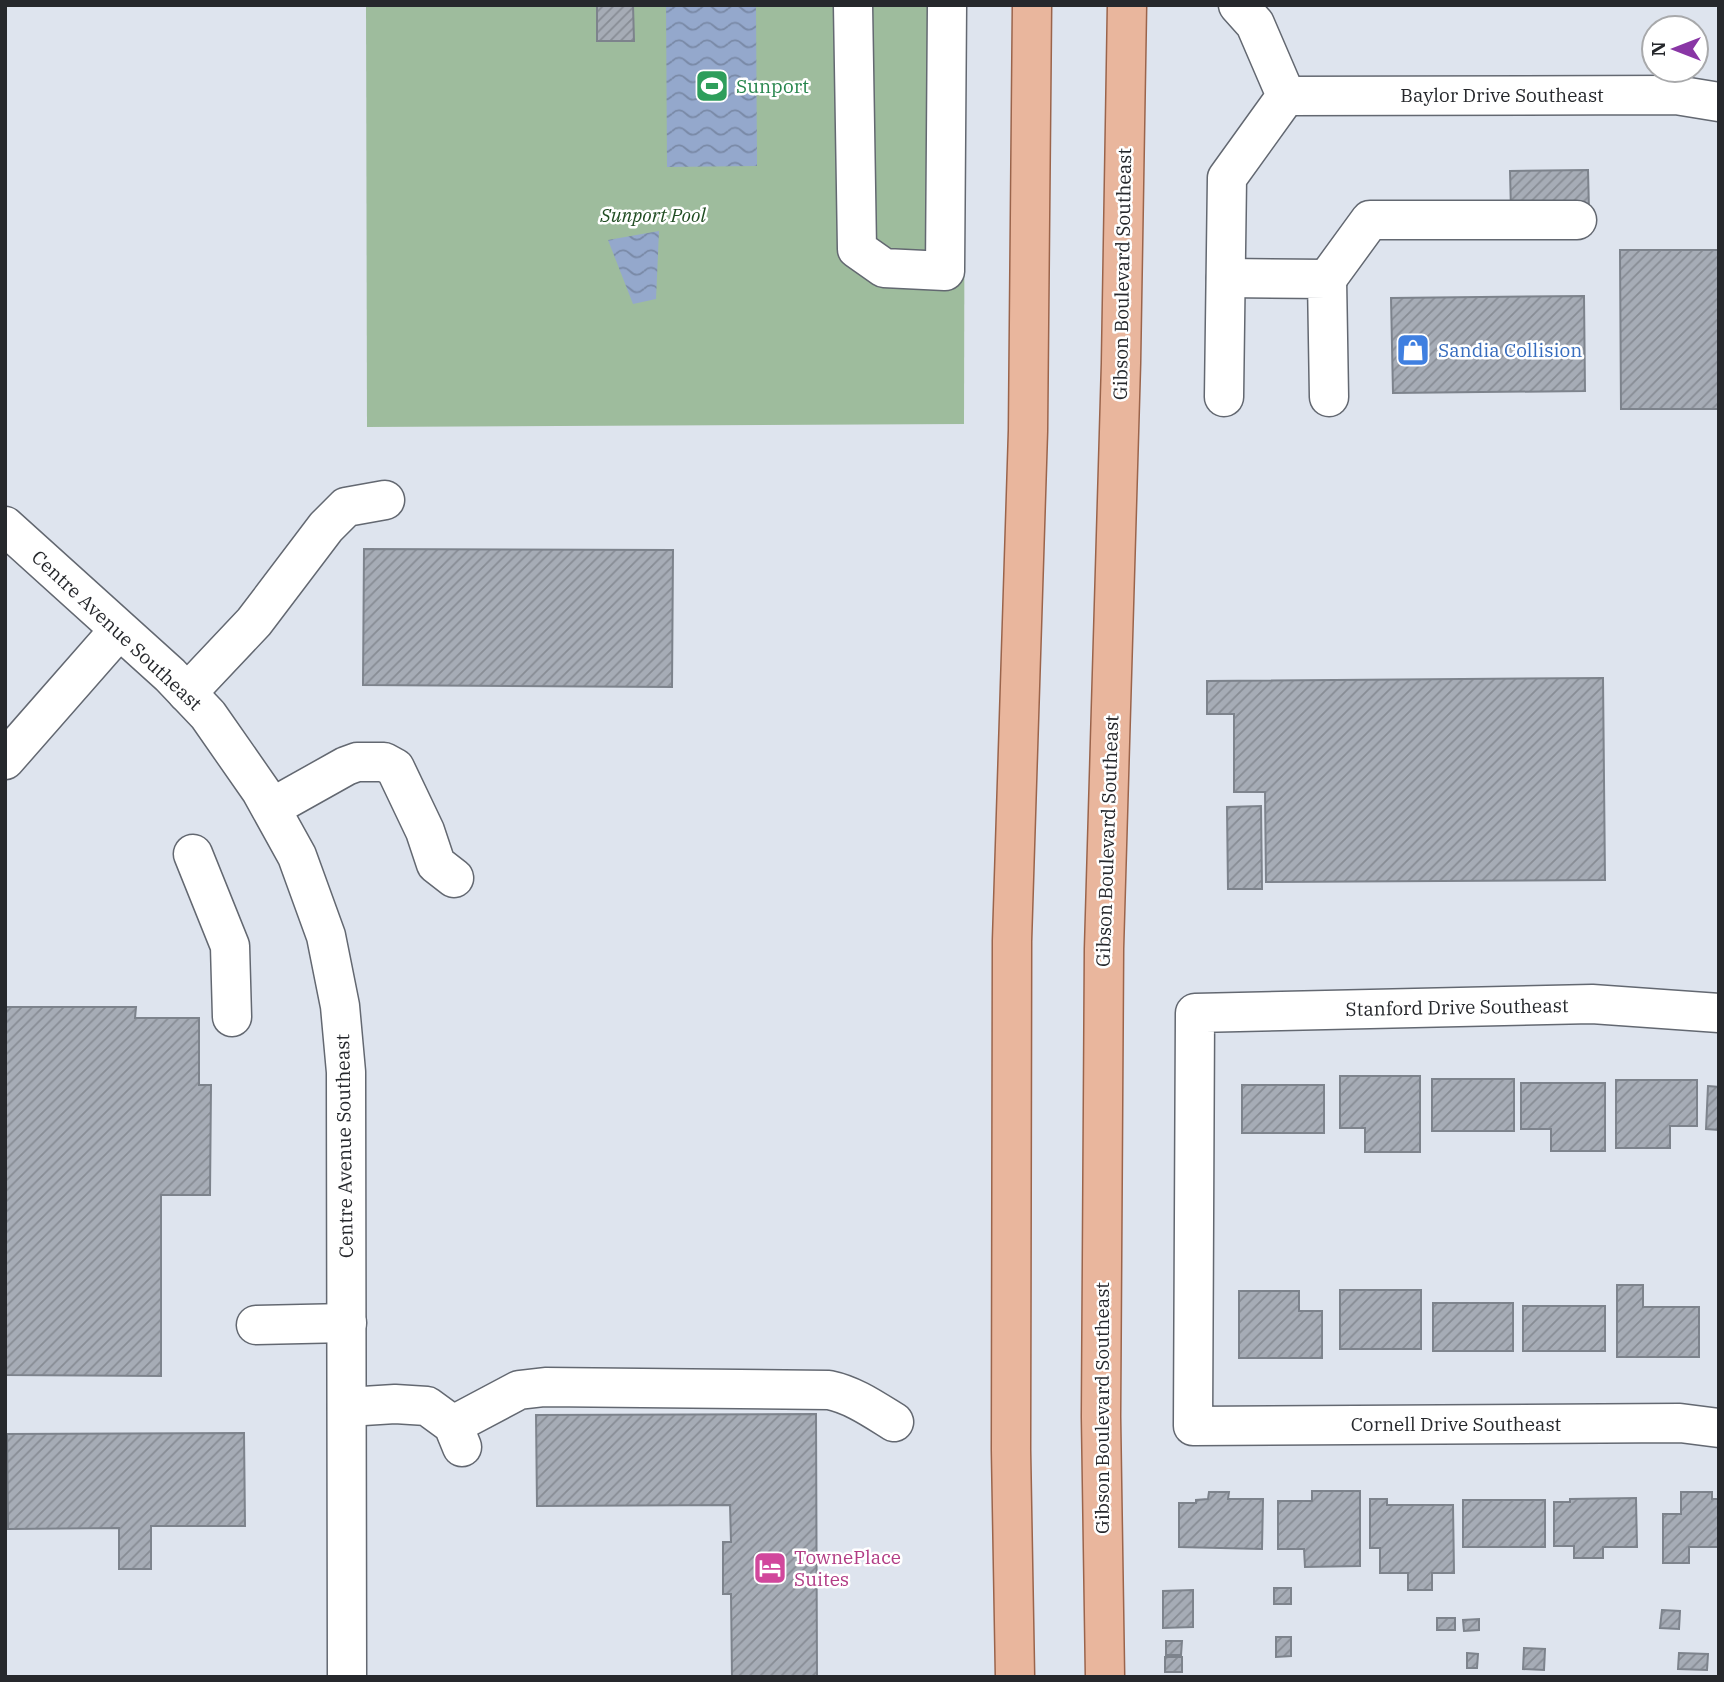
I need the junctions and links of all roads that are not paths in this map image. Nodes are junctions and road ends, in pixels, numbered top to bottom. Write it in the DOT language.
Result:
graph roads {
  1 [pos="853,5"];
  2 [pos="947,5"];
  3 [pos="1032,5"];
  4 [pos="1127,5"];
  5 [pos="1238,5"];
  6 [pos="1286,96"];
  7 [pos="1719,102"];
  8 [pos="1577,220"];
  9 [pos="1226,278"];
  10 [pos="1327,279"];
  11 [pos="1224,397"];
  12 [pos="1329,397"];
  13 [pos="385,500"];
  14 [pos="5,526"];
  15 [pos="119,630"];
  16 [pos="187,693"];
  17 [pos="5,760"];
  18 [pos="271,808"];
  19 [pos="193,854"];
  20 [pos="454,878"];
  21 [pos="1719,1013"];
  22 [pos="232,1017"];
  23 [pos="347,1323"];
  24 [pos="256,1325"];
  25 [pos="347,1407"];
  26 [pos="894,1422"];
  27 [pos="1193,1426"];
  28 [pos="1719,1428"];
  29 [pos="347,1677"];
  30 [pos="1015,1677"];
  31 [pos="1105,1677"];
  1 -- 2 [label="street"];
  3 -- 30 [label="main road"];
  4 -- 31 [label="main road, Gibson Boulevard Southeast"];
  5 -- 6 [label="street"];
  6 -- 7 [label="street, Baylor Drive Southeast"];
  6 -- 9 [label="street"];
  8 -- 10 [label="street"];
  9 -- 10 [label="street"];
  9 -- 11 [label="street"];
  10 -- 12 [label="street"];
  13 -- 16 [label="street"];
  14 -- 15 [label="street, Centre Avenue Southeast"];
  15 -- 16 [label="street, Centre Avenue Southeast"];
  15 -- 17 [label="street"];
  16 -- 18 [label="street, Centre Avenue Southeast"];
  18 -- 20 [label="street"];
  18 -- 23 [label="street, Centre Avenue Southeast"];
  19 -- 22 [label="street"];
  21 -- 27 [label="street, Stanford Drive Southeast"];
  23 -- 24 [label="street"];
  23 -- 25 [label="street, Centre Avenue Southeast"];
  25 -- 26 [label="street"];
  25 -- 29 [label="street, Centre Avenue Southeast"];
  27 -- 28 [label="street, Cornell Drive Southeast"];
}
